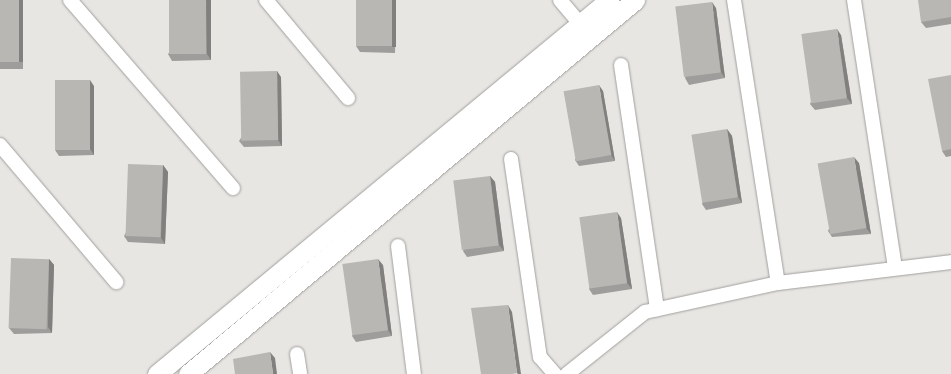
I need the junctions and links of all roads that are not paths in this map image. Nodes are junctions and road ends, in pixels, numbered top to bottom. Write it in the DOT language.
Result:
graph roads {
  1 [pos="70,0"];
  2 [pos="266,0"];
  3 [pos="560,0"];
  4 [pos="609,0"];
  5 [pos="635,0"];
  6 [pos="734,0"];
  7 [pos="854,0"];
  8 [pos="580,24"];
  9 [pos="621,65"];
  10 [pos="348,98"];
  11 [pos="0,145"];
  12 [pos="511,159"];
  13 [pos="233,188"];
  14 [pos="398,246"];
  15 [pos="951,262"];
  16 [pos="895,268"];
  17 [pos="116,282"];
  18 [pos="778,283"];
  19 [pos="657,309"];
  20 [pos="298,354"];
  21 [pos="157,374"];
  22 [pos="188,374"];
  23 [pos="300,374"];
  24 [pos="414,374"];
  25 [pos="555,374"];
  26 [pos="567,374"];
  1 -- 13 [label="street"];
  2 -- 10 [label="street"];
  3 -- 8 [label="street"];
  4 -- 8 [label="street"];
  5 -- 22 [label="street"];
  6 -- 18 [label="street"];
  7 -- 16 [label="street"];
  8 -- 21 [label="street"];
  9 -- 19 [label="street"];
  11 -- 17 [label="street"];
  12 -- 25 [label="street"];
  14 -- 24 [label="street"];
  15 -- 16 [label="street"];
  16 -- 18 [label="street"];
  18 -- 19 [label="street"];
  19 -- 26 [label="street"];
  20 -- 23 [label="street"];
}
